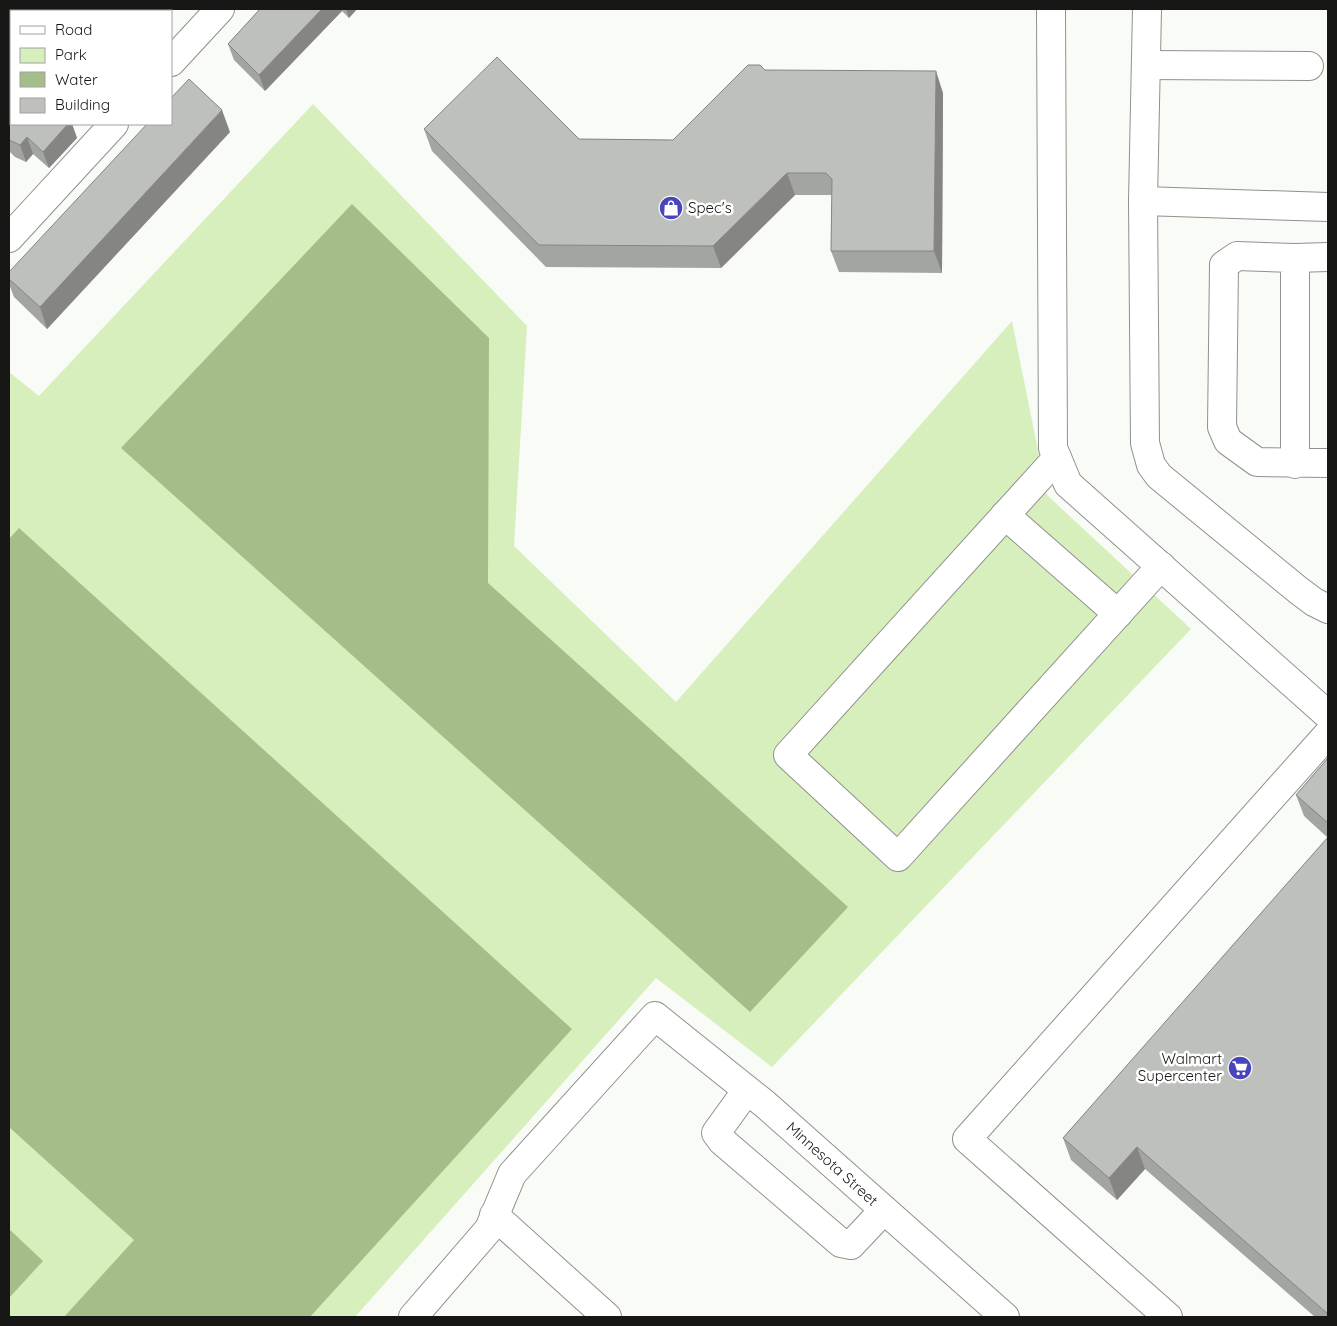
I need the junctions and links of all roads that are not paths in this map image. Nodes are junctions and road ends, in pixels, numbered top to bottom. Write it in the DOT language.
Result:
graph roads {
  1 [pos="220,9"];
  2 [pos="1051,9"];
  3 [pos="1147,9"];
  4 [pos="172,61"];
  5 [pos="1146,65"];
  6 [pos="1309,66"];
  7 [pos="113,125"];
  8 [pos="1143,202"];
  9 [pos="1328,207"];
  10 [pos="9,238"];
  11 [pos="1328,257"];
  12 [pos="1295,258"];
  13 [pos="1057,458"];
  14 [pos="1328,463"];
  15 [pos="1295,464"];
  16 [pos="1006,514"];
  17 [pos="1161,566"];
  18 [pos="1328,609"];
  19 [pos="1118,614"];
  20 [pos="1328,714"];
  21 [pos="1328,734"];
  22 [pos="747,1090"];
  23 [pos="884,1210"];
  24 [pos="494,1216"];
  25 [pos="992,1313"];
  26 [pos="413,1317"];
  27 [pos="607,1317"];
  28 [pos="1168,1317"];
  1 -- 4 [label="street"];
  2 -- 13 [label="street"];
  3 -- 5 [label="street"];
  5 -- 6 [label="street"];
  5 -- 8 [label="street"];
  7 -- 10 [label="street"];
  8 -- 9 [label="street"];
  8 -- 18 [label="street"];
  11 -- 12 [label="street"];
  12 -- 15 [label="street"];
  12 -- 15 [label="street"];
  13 -- 16 [label="street"];
  13 -- 17 [label="street"];
  14 -- 15 [label="street"];
  16 -- 19 [label="street"];
  16 -- 19 [label="street"];
  17 -- 19 [label="street"];
  17 -- 20 [label="street"];
  21 -- 28 [label="street"];
  22 -- 23 [label="street, Minnesota Street"];
  22 -- 23 [label="street"];
  22 -- 24 [label="street, Minnesota Street"];
  23 -- 25 [label="street, Minnesota Street"];
  24 -- 26 [label="street"];
  24 -- 27 [label="street"];
}
